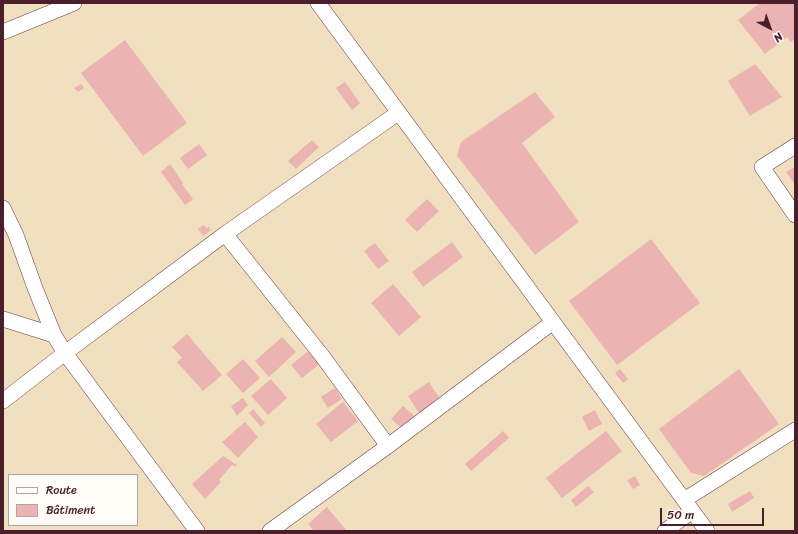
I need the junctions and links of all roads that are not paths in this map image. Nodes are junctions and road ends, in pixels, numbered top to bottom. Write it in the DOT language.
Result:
graph roads {
  1 [pos="74,3"];
  2 [pos="318,3"];
  3 [pos="3,32"];
  4 [pos="398,112"];
  5 [pos="795,146"];
  6 [pos="3,208"];
  7 [pos="795,215"];
  8 [pos="225,234"];
  9 [pos="3,319"];
  10 [pos="553,322"];
  11 [pos="54,335"];
  12 [pos="65,353"];
  13 [pos="3,401"];
  14 [pos="795,430"];
  15 [pos="388,446"];
  16 [pos="688,505"];
  17 [pos="197,531"];
  18 [pos="270,531"];
  19 [pos="665,531"];
  20 [pos="707,531"];
  1 -- 3 [label="street"];
  2 -- 4 [label="street"];
  4 -- 8 [label="street"];
  4 -- 10 [label="street"];
  5 -- 7 [label="street"];
  6 -- 11 [label="street"];
  8 -- 12 [label="street"];
  8 -- 15 [label="street"];
  9 -- 11 [label="street"];
  10 -- 15 [label="street"];
  10 -- 16 [label="street"];
  11 -- 12 [label="street"];
  12 -- 13 [label="street"];
  12 -- 17 [label="street"];
  14 -- 16 [label="street"];
  15 -- 18 [label="street"];
  16 -- 19 [label="street"];
  16 -- 20 [label="street"];
}
